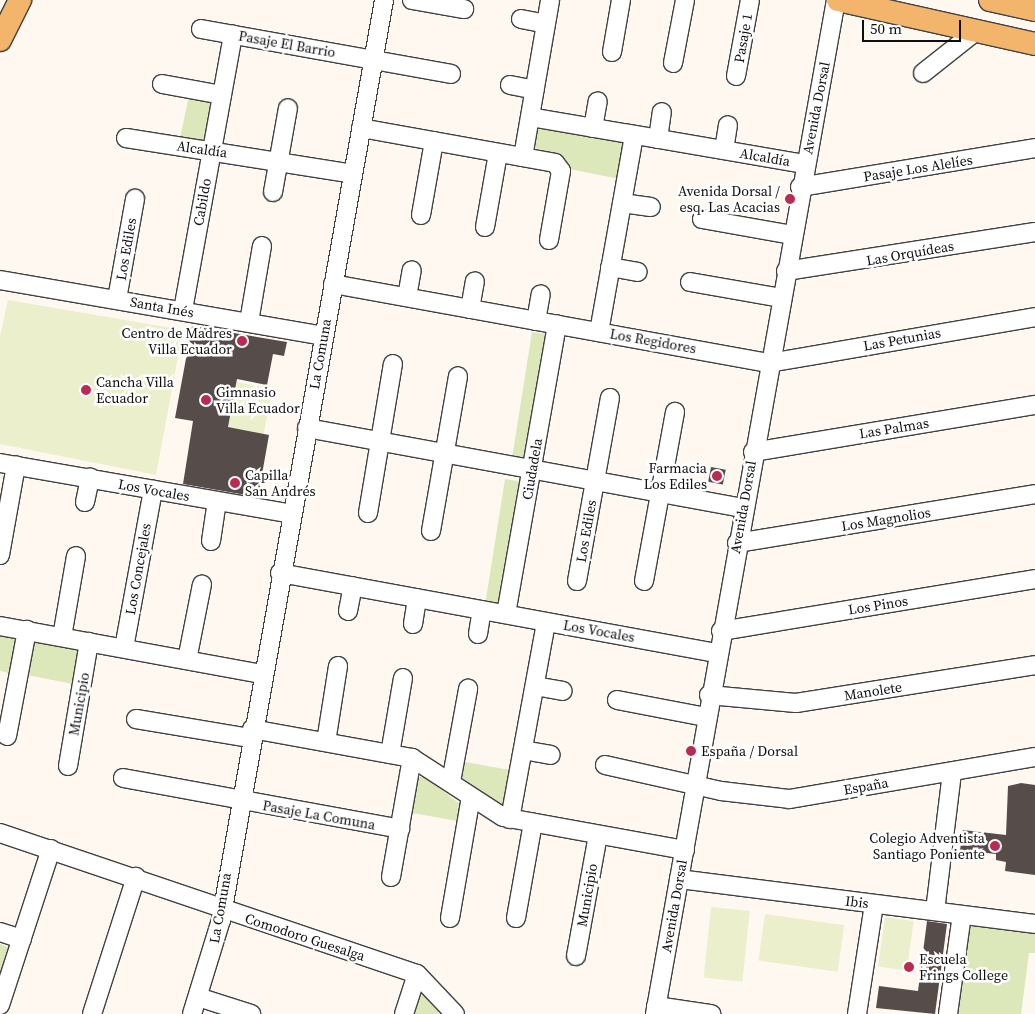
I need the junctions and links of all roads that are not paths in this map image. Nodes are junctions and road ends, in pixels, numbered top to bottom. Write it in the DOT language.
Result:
graph roads {
  1 [pos="20,0"];
  2 [pos="384,0"];
  3 [pos="412,0"];
  4 [pos="550,0"];
  5 [pos="621,0"];
  6 [pos="685,0"];
  7 [pos="750,0"];
  8 [pos="837,0"];
  9 [pos="990,0"];
  10 [pos="464,9"];
  11 [pos="1035,10"];
  12 [pos="521,19"];
  13 [pos="546,24"];
  14 [pos="201,28"];
  15 [pos="975,32"];
  16 [pos="233,34"];
  17 [pos="0,40"];
  18 [pos="1035,44"];
  19 [pos="612,52"];
  20 [pos="374,60"];
  21 [pos="673,63"];
  22 [pos="923,73"];
  23 [pos="451,74"];
  24 [pos="736,76"];
  25 [pos="162,84"];
  26 [pos="510,86"];
  27 [pos="534,90"];
  28 [pos="222,95"];
  29 [pos="598,101"];
  30 [pos="288,108"];
  31 [pos="662,112"];
  32 [pos="530,117"];
  33 [pos="728,125"];
  34 [pos="361,128"];
  35 [pos="593,128"];
  36 [pos="634,135"];
  37 [pos="126,138"];
  38 [pos="658,139"];
  39 [pos="434,141"];
  40 [pos="1035,148"];
  41 [pos="212,149"];
  42 [pos="724,150"];
  43 [pos="498,153"];
  44 [pos="523,157"];
  45 [pos="278,161"];
  46 [pos="805,164"];
  47 [pos="353,174"];
  48 [pos="800,188"];
  49 [pos="273,192"];
  50 [pos="135,199"];
  51 [pos="622,203"];
  52 [pos="651,207"];
  53 [pos="421,216"];
  54 [pos="702,219"];
  55 [pos="485,227"];
  56 [pos="1035,232"];
  57 [pos="792,235"];
  58 [pos="549,240"];
  59 [pos="262,246"];
  60 [pos="610,267"];
  61 [pos="412,270"];
  62 [pos="786,271"];
  63 [pos="638,272"];
  64 [pos="0,280"];
  65 [pos="475,281"];
  66 [pos="690,282"];
  67 [pos="333,284"];
  68 [pos="541,294"];
  69 [pos="407,297"];
  70 [pos="781,298"];
  71 [pos="117,299"];
  72 [pos="470,308"];
  73 [pos="183,310"];
  74 [pos="1035,317"];
  75 [pos="536,320"];
  76 [pos="249,322"];
  77 [pos="557,324"];
  78 [pos="598,332"];
  79 [pos="323,336"];
  80 [pos="769,363"];
  81 [pos="393,364"];
  82 [pos="458,376"];
  83 [pos="610,398"];
  84 [pos="1035,405"];
  85 [pos="676,412"];
  86 [pos="307,428"];
  87 [pos="380,441"];
  88 [pos="753,452"];
  89 [pos="444,453"];
  90 [pos="8,464"];
  91 [pos="532,469"];
  92 [pos="90,478"];
  93 [pos="595,481"];
  94 [pos="153,490"];
  95 [pos="661,493"];
  96 [pos="1035,494"];
  97 [pos="218,501"];
  98 [pos="85,502"];
  99 [pos="743,508"];
  100 [pos="368,513"];
  101 [pos="291,514"];
  102 [pos="2,529"];
  103 [pos="431,531"];
  104 [pos="211,541"];
  105 [pos="737,543"];
  106 [pos="0,556"];
  107 [pos="76,556"];
  108 [pos="280,573"];
  109 [pos="1035,579"];
  110 [pos="644,581"];
  111 [pos="577,582"];
  112 [pos="202,584"];
  113 [pos="353,586"];
  114 [pos="417,598"];
  115 [pos="482,610"];
  116 [pos="348,611"];
  117 [pos="506,614"];
  118 [pos="546,622"];
  119 [pos="413,624"];
  120 [pos="0,626"];
  121 [pos="27,630"];
  122 [pos="721,630"];
  123 [pos="478,634"];
  124 [pos="62,637"];
  125 [pos="89,642"];
  126 [pos="124,648"];
  127 [pos="717,653"];
  128 [pos="187,660"];
  129 [pos="1035,664"];
  130 [pos="338,666"];
  131 [pos="262,674"];
  132 [pos="403,678"];
  133 [pos="535,686"];
  134 [pos="468,689"];
  135 [pos="562,691"];
  136 [pos="709,695"];
  137 [pos="617,700"];
  138 [pos="706,717"];
  139 [pos="136,719"];
  140 [pos="251,734"];
  141 [pos="7,736"];
  142 [pos="326,742"];
  143 [pos="523,750"];
  144 [pos="390,754"];
  145 [pos="550,755"];
  146 [pos="1035,757"];
  147 [pos="412,758"];
  148 [pos="604,765"];
  149 [pos="68,766"];
  150 [pos="952,772"];
  151 [pos="122,778"];
  152 [pos="451,782"];
  153 [pos="696,784"];
  154 [pos="471,797"];
  155 [pos="239,799"];
  156 [pos="510,819"];
  157 [pos="534,823"];
  158 [pos="400,829"];
  159 [pos="0,833"];
  160 [pos="598,834"];
  161 [pos="51,849"];
  162 [pos="685,850"];
  163 [pos="136,877"];
  164 [pos="391,877"];
  165 [pos="679,879"];
  166 [pos="222,904"];
  167 [pos="874,904"];
  168 [pos="935,911"];
  169 [pos="962,915"];
  170 [pos="450,918"];
  171 [pos="516,918"];
  172 [pos="1035,924"];
  173 [pos="0,932"];
  174 [pos="22,939"];
  175 [pos="576,956"];
  176 [pos="417,974"];
  177 [pos="198,997"];
  178 [pos="0,1005"];
  179 [pos="655,1010"];
  180 [pos="446,1011"];
  181 [pos="92,1014"];
  182 [pos="192,1014"];
  183 [pos="251,1014"];
  184 [pos="404,1014"];
  185 [pos="711,1014"];
  186 [pos="857,1014"];
  187 [pos="948,1014"];
  1 -- 17 [label="main road"];
  2 -- 20 [label="street, La Comuna"];
  3 -- 10 [label="street"];
  4 -- 13 [label="street"];
  5 -- 19 [label="street"];
  6 -- 21 [label="street"];
  7 -- 24 [label="street, Pasaje 1"];
  8 -- 15 [label="main road"];
  8 -- 46 [label="street, Avenida Dorsal"];
  9 -- 11 [label="main road"];
  12 -- 13 [label="street"];
  13 -- 27 [label="street"];
  14 -- 16 [label="street, Pasaje El Barrio"];
  15 -- 18 [label="main road"];
  15 -- 22 [label="street"];
  16 -- 20 [label="street, Pasaje El Barrio"];
  16 -- 28 [label="street, Cabildo"];
  20 -- 23 [label="street"];
  20 -- 34 [label="street, La Comuna"];
  25 -- 28 [label="street"];
  26 -- 27 [label="street"];
  27 -- 32 [label="street"];
  28 -- 41 [label="street, Cabildo"];
  29 -- 35 [label="street"];
  30 -- 45 [label="street"];
  31 -- 38 [label="street"];
  32 -- 35 [label="street, Alcaldía"];
  32 -- 44 [label="street"];
  33 -- 42 [label="street, Alcaldía"];
  34 -- 39 [label="street"];
  34 -- 47 [label="street, La Comuna"];
  35 -- 36 [label="street, Alcaldía"];
  36 -- 38 [label="street, Alcaldía"];
  36 -- 51 [label="street"];
  37 -- 41 [label="street, Alcaldía"];
  38 -- 42 [label="street, Alcaldía"];
  39 -- 43 [label="street"];
  39 -- 53 [label="street"];
  40 -- 48 [label="street, Pasaje Los Alelíes"];
  41 -- 45 [label="street, Alcaldía"];
  41 -- 73 [label="street, Cabildo"];
  42 -- 46 [label="street, Alcaldía"];
  43 -- 44 [label="street"];
  43 -- 55 [label="street"];
  44 -- 58 [label="street"];
  45 -- 47 [label="street, Alcaldía"];
  45 -- 49 [label="street"];
  46 -- 48 [label="street, Avenida Dorsal"];
  47 -- 67 [label="street, La Comuna"];
  48 -- 57 [label="street, Avenida Dorsal"];
  50 -- 71 [label="street, Los Ediles"];
  51 -- 52 [label="street"];
  51 -- 60 [label="street"];
  54 -- 57 [label="street"];
  56 -- 62 [label="street, Las Orquídeas"];
  57 -- 62 [label="street, Avenida Dorsal"];
  59 -- 76 [label="street"];
  60 -- 63 [label="street"];
  60 -- 78 [label="street"];
  61 -- 69 [label="street"];
  62 -- 70 [label="street, Avenida Dorsal"];
  64 -- 71 [label="street, Santa Inés"];
  65 -- 72 [label="street"];
  66 -- 70 [label="street"];
  67 -- 69 [label="street, Los Regidores"];
  67 -- 79 [label="street, La Comuna"];
  68 -- 75 [label="street"];
  69 -- 72 [label="street, Los Regidores"];
  70 -- 80 [label="street, Avenida Dorsal"];
  71 -- 73 [label="street, Santa Inés"];
  72 -- 75 [label="street, Los Regidores"];
  73 -- 76 [label="street, Santa Inés"];
  74 -- 80 [label="street, Las Petunias"];
  75 -- 77 [label="street, Los Regidores"];
  76 -- 79 [label="street, Santa Inés"];
  77 -- 78 [label="street, Los Regidores"];
  77 -- 91 [label="street, Ciudadela"];
  78 -- 80 [label="street, Los Regidores"];
  79 -- 86 [label="street, La Comuna"];
  80 -- 88 [label="street, Avenida Dorsal"];
  81 -- 87 [label="street"];
  82 -- 89 [label="street"];
  83 -- 93 [label="street, Los Ediles"];
  84 -- 88 [label="street, Las Palmas"];
  85 -- 95 [label="street"];
  86 -- 87 [label="street, Los Ediles"];
  86 -- 101 [label="street, La Comuna"];
  87 -- 89 [label="street, Los Ediles"];
  87 -- 100 [label="street"];
  88 -- 99 [label="street, Avenida Dorsal"];
  89 -- 91 [label="street, Los Ediles"];
  89 -- 103 [label="street"];
  90 -- 92 [label="street, Los Vocales"];
  90 -- 102 [label="street"];
  91 -- 93 [label="street, Los Ediles"];
  91 -- 117 [label="street, Ciudadela"];
  92 -- 94 [label="street, Los Vocales"];
  92 -- 98 [label="street"];
  93 -- 95 [label="street, Los Ediles"];
  93 -- 111 [label="street, Los Ediles"];
  94 -- 97 [label="street, Los Vocales"];
  94 -- 126 [label="street, Los Concejales"];
  95 -- 99 [label="street, Los Ediles"];
  95 -- 110 [label="street"];
  96 -- 105 [label="street, Los Magnolios"];
  97 -- 101 [label="street, Los Vocales"];
  97 -- 104 [label="street"];
  99 -- 105 [label="street, Avenida Dorsal"];
  101 -- 108 [label="street, La Comuna"];
  102 -- 106 [label="street"];
  105 -- 122 [label="street, Avenida Dorsal"];
  107 -- 124 [label="street"];
  108 -- 113 [label="street, Los Vocales"];
  108 -- 131 [label="street, La Comuna"];
  109 -- 122 [label="street, Los Pinos"];
  112 -- 128 [label="street"];
  113 -- 114 [label="street, Los Vocales"];
  113 -- 116 [label="street"];
  114 -- 115 [label="street, Los Vocales"];
  114 -- 119 [label="street"];
  115 -- 117 [label="street, Los Vocales"];
  115 -- 123 [label="street"];
  117 -- 118 [label="street, Los Vocales"];
  118 -- 127 [label="street, Los Vocales"];
  118 -- 133 [label="street"];
  120 -- 121 [label="street"];
  121 -- 124 [label="street"];
  121 -- 141 [label="street"];
  122 -- 127 [label="street, Avenida Dorsal"];
  124 -- 125 [label="street"];
  125 -- 126 [label="street"];
  125 -- 149 [label="street, Municipio"];
  126 -- 128 [label="street"];
  127 -- 136 [label="street, Avenida Dorsal"];
  128 -- 131 [label="street"];
  129 -- 136 [label="street, Manolete"];
  130 -- 142 [label="street"];
  131 -- 140 [label="street, La Comuna"];
  132 -- 144 [label="street"];
  133 -- 135 [label="street"];
  133 -- 143 [label="street"];
  134 -- 152 [label="street"];
  136 -- 138 [label="street, Avenida Dorsal"];
  137 -- 138 [label="street"];
  138 -- 153 [label="street, Avenida Dorsal"];
  139 -- 140 [label="street"];
  140 -- 142 [label="street"];
  140 -- 155 [label="street, La Comuna"];
  142 -- 144 [label="street"];
  143 -- 145 [label="street"];
  143 -- 156 [label="street"];
  144 -- 147 [label="street"];
  146 -- 150 [label="street, España"];
  147 -- 152 [label="street"];
  147 -- 158 [label="street"];
  148 -- 153 [label="street, España"];
  150 -- 153 [label="street, España"];
  150 -- 168 [label="street"];
  151 -- 155 [label="street"];
  152 -- 154 [label="street"];
  153 -- 162 [label="street, Avenida Dorsal"];
  154 -- 156 [label="street"];
  154 -- 170 [label="street"];
  155 -- 158 [label="street, Pasaje La Comuna"];
  155 -- 166 [label="street, La Comuna"];
  156 -- 157 [label="street"];
  157 -- 160 [label="street"];
  157 -- 171 [label="street"];
  158 -- 164 [label="street"];
  159 -- 161 [label="street, Comodoro Guesalga"];
  160 -- 162 [label="street"];
  160 -- 175 [label="street, Municipio"];
  161 -- 163 [label="street, Comodoro Guesalga"];
  161 -- 174 [label="street"];
  162 -- 165 [label="street, Avenida Dorsal"];
  163 -- 166 [label="street, Comodoro Guesalga"];
  163 -- 181 [label="street"];
  165 -- 167 [label="street, Ibis"];
  165 -- 179 [label="street, Avenida Dorsal"];
  166 -- 176 [label="street, Comodoro Guesalga"];
  166 -- 177 [label="street, La Comuna"];
  167 -- 168 [label="street, Ibis"];
  167 -- 186 [label="street"];
  168 -- 169 [label="street, Ibis"];
  169 -- 172 [label="street, Ibis"];
  169 -- 187 [label="street"];
  173 -- 174 [label="street"];
  174 -- 178 [label="street"];
  176 -- 180 [label="street"];
  176 -- 184 [label="street"];
  177 -- 182 [label="street, La Comuna"];
  177 -- 183 [label="street"];
  179 -- 185 [label="street"];
}
